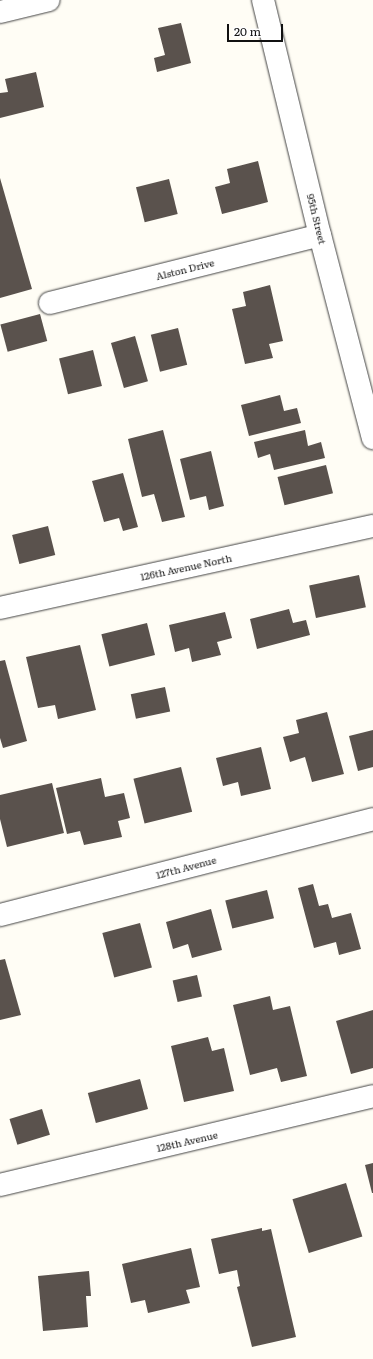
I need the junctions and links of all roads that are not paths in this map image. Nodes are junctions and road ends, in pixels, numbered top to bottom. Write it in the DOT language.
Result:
graph roads {
  1 [pos="49,0"];
  2 [pos="263,0"];
  3 [pos="0,12"];
  4 [pos="320,235"];
  5 [pos="50,303"];
  6 [pos="373,438"];
  7 [pos="373,526"];
  8 [pos="0,608"];
  9 [pos="373,819"];
  10 [pos="0,915"];
  11 [pos="373,1096"];
  12 [pos="0,1185"];
  1 -- 3 [label="street"];
  2 -- 4 [label="street, 95th Street"];
  4 -- 5 [label="street, Alston Drive"];
  4 -- 6 [label="street, 95th Street"];
  7 -- 8 [label="street, 126th Avenue North"];
  9 -- 10 [label="street, 127th Avenue"];
  11 -- 12 [label="street, 128th Avenue"];
}
